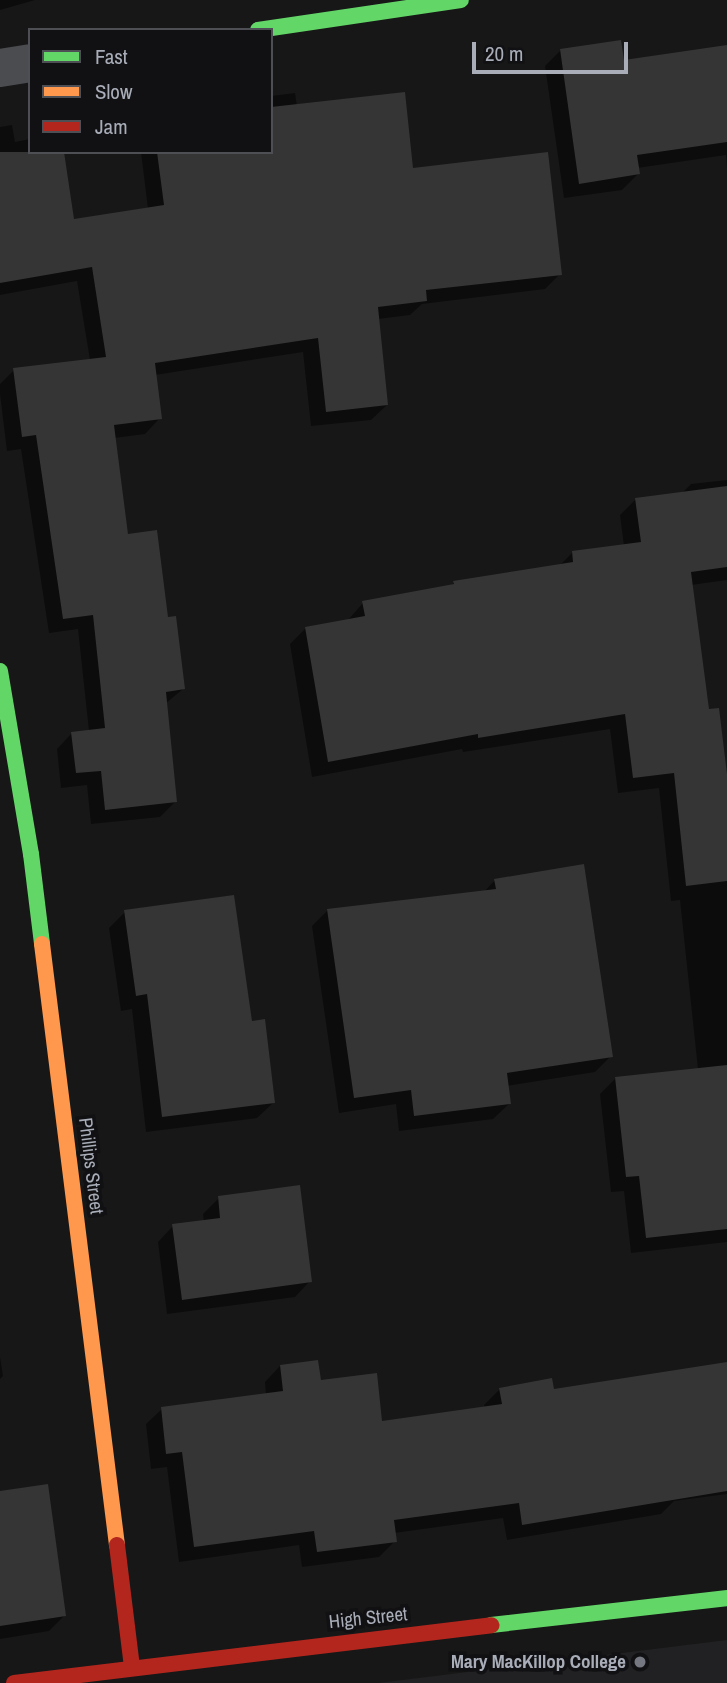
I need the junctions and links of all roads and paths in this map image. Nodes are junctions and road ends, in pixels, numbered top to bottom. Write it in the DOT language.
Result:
graph roads {
  1 [pos="461,0"];
  2 [pos="272,28"];
  3 [pos="28,63"];
  4 [pos="0,68"];
  5 [pos="0,671"];
  6 [pos="727,1598"];
  7 [pos="132,1667"];
  8 [pos="14,1683"];
  1 -- 2 [label="street"];
  3 -- 4 [label="street"];
  5 -- 7 [label="street, Phillips Street"];
  6 -- 7 [label="street, High Street"];
  7 -- 8 [label="street, High Street"];
}
